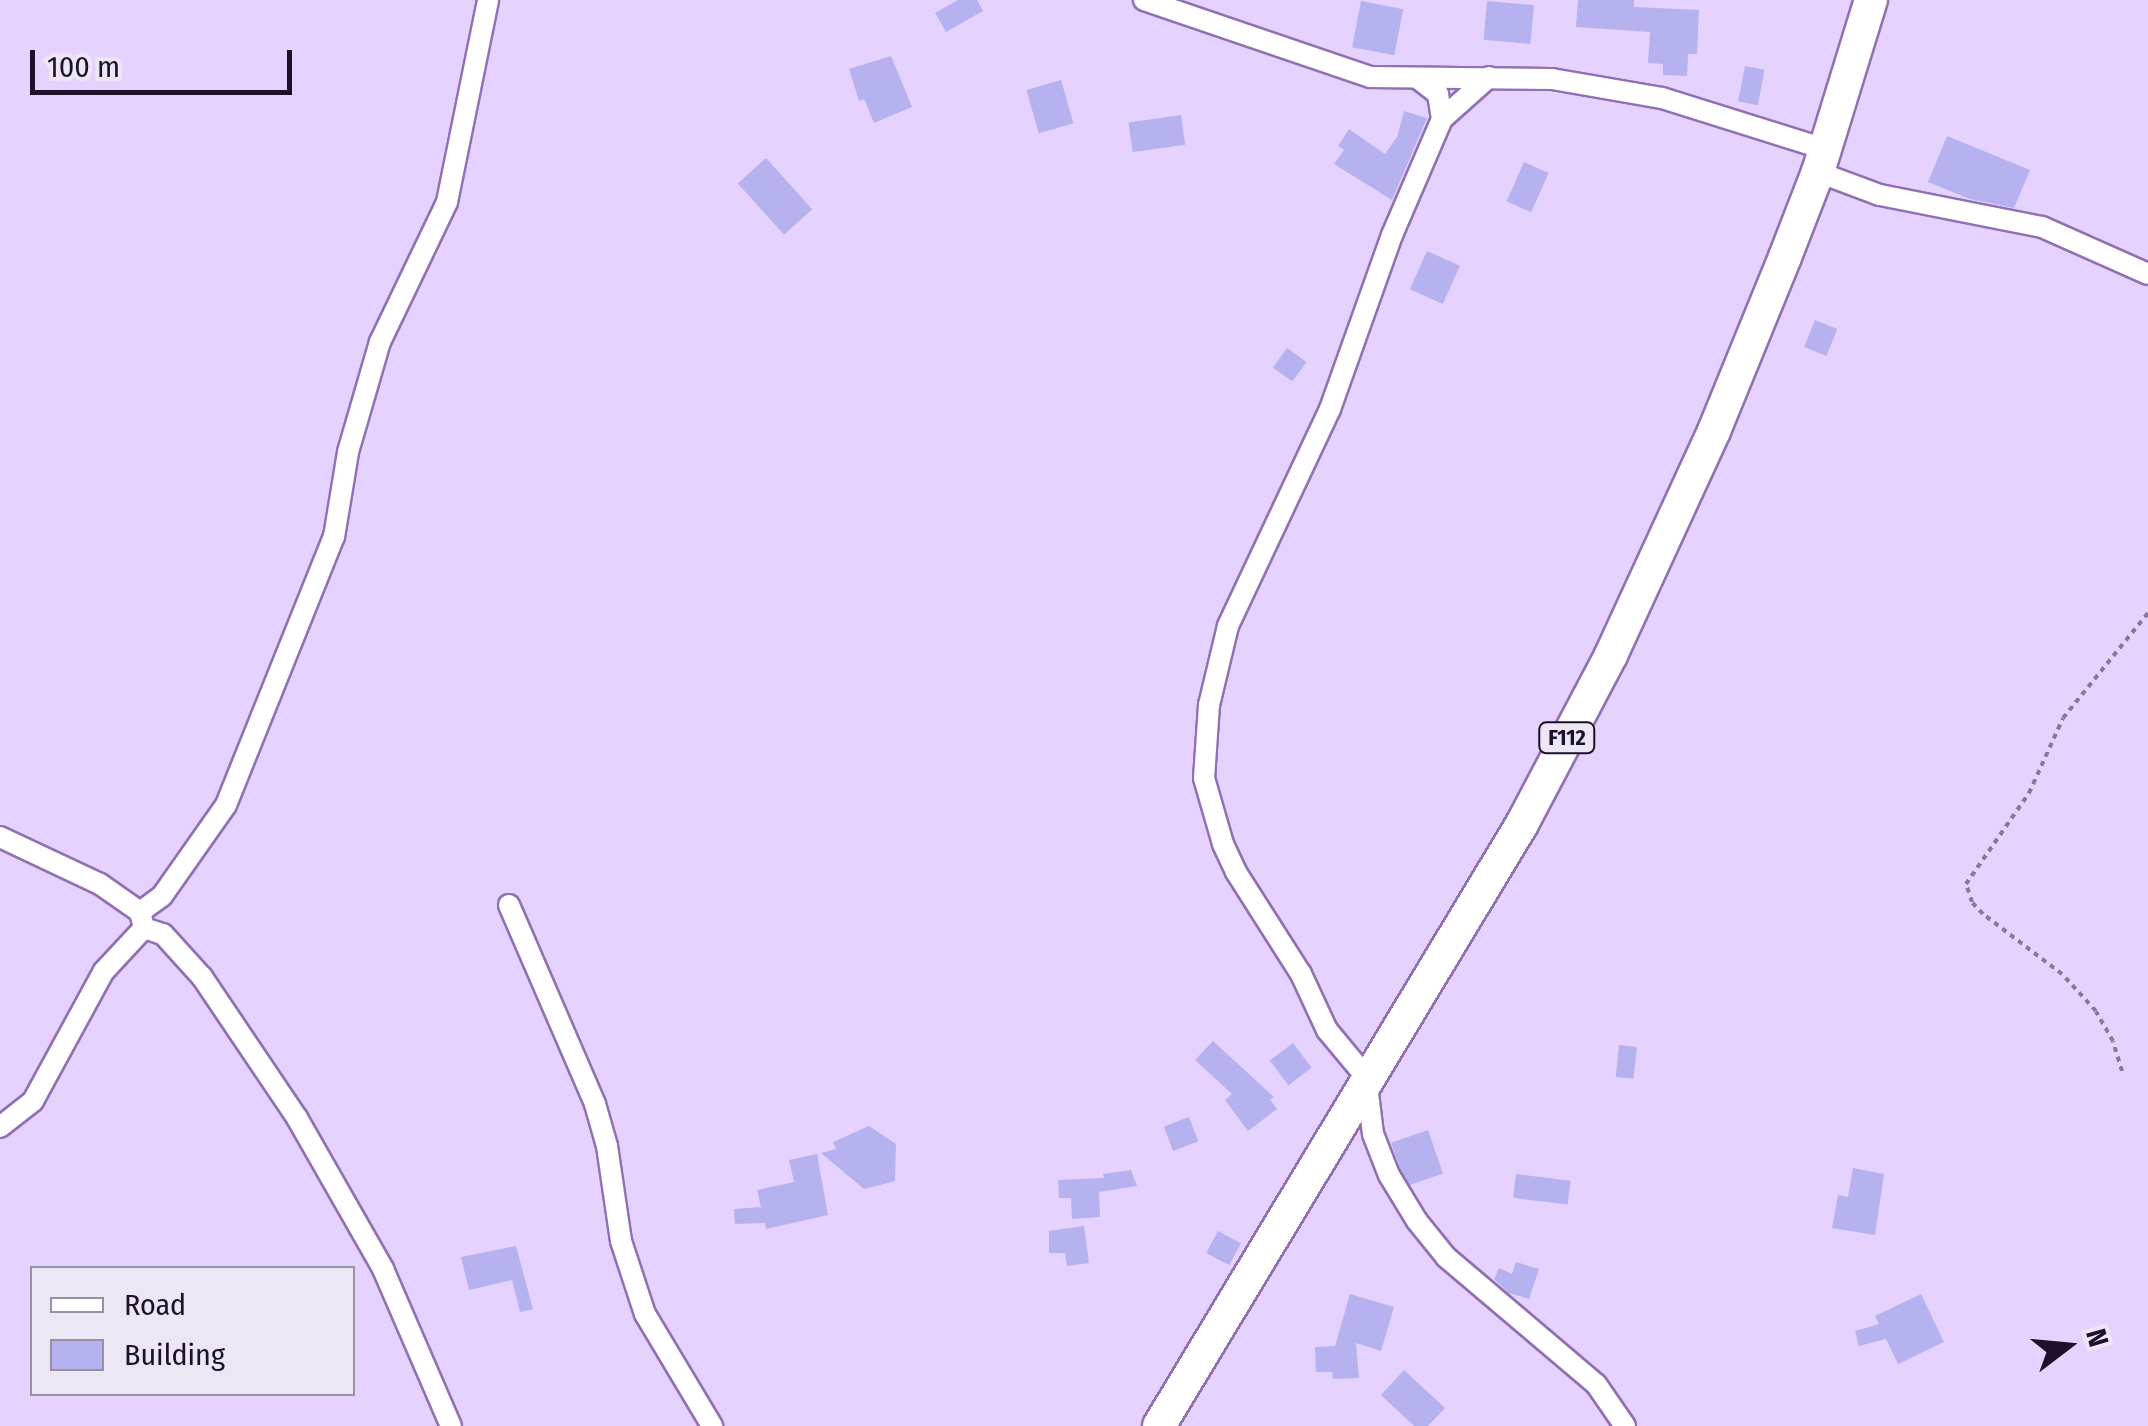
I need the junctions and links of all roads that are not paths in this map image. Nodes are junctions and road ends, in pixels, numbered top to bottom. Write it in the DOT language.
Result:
graph roads {
  1 [pos="488,0"];
  2 [pos="1144,0"];
  3 [pos="1871,0"];
  4 [pos="1488,77"];
  5 [pos="1420,80"];
  6 [pos="1442,120"];
  7 [pos="1822,160"];
  8 [pos="2148,274"];
  9 [pos="0,837"];
  10 [pos="508,904"];
  11 [pos="142,920"];
  12 [pos="1366,1077"];
  13 [pos="0,1127"];
  14 [pos="1338,1127"];
  15 [pos="1373,1134"];
  16 [pos="451,1426"];
  17 [pos="712,1426"];
  18 [pos="1159,1426"];
  19 [pos="1625,1426"];
  1 -- 11 [label="street"];
  2 -- 5 [label="street"];
  3 -- 7 [label="main road, F112"];
  4 -- 5 [label="street"];
  4 -- 6 [label="street"];
  4 -- 7 [label="street"];
  5 -- 6 [label="street"];
  6 -- 12 [label="street"];
  7 -- 8 [label="street"];
  7 -- 12 [label="main road, F112"];
  9 -- 11 [label="street"];
  10 -- 17 [label="street"];
  11 -- 13 [label="street"];
  11 -- 16 [label="street"];
  12 -- 14 [label="main road, F112"];
  12 -- 15 [label="street"];
  14 -- 15 [label="street"];
  14 -- 18 [label="main road, F112"];
  15 -- 19 [label="street"];
}
